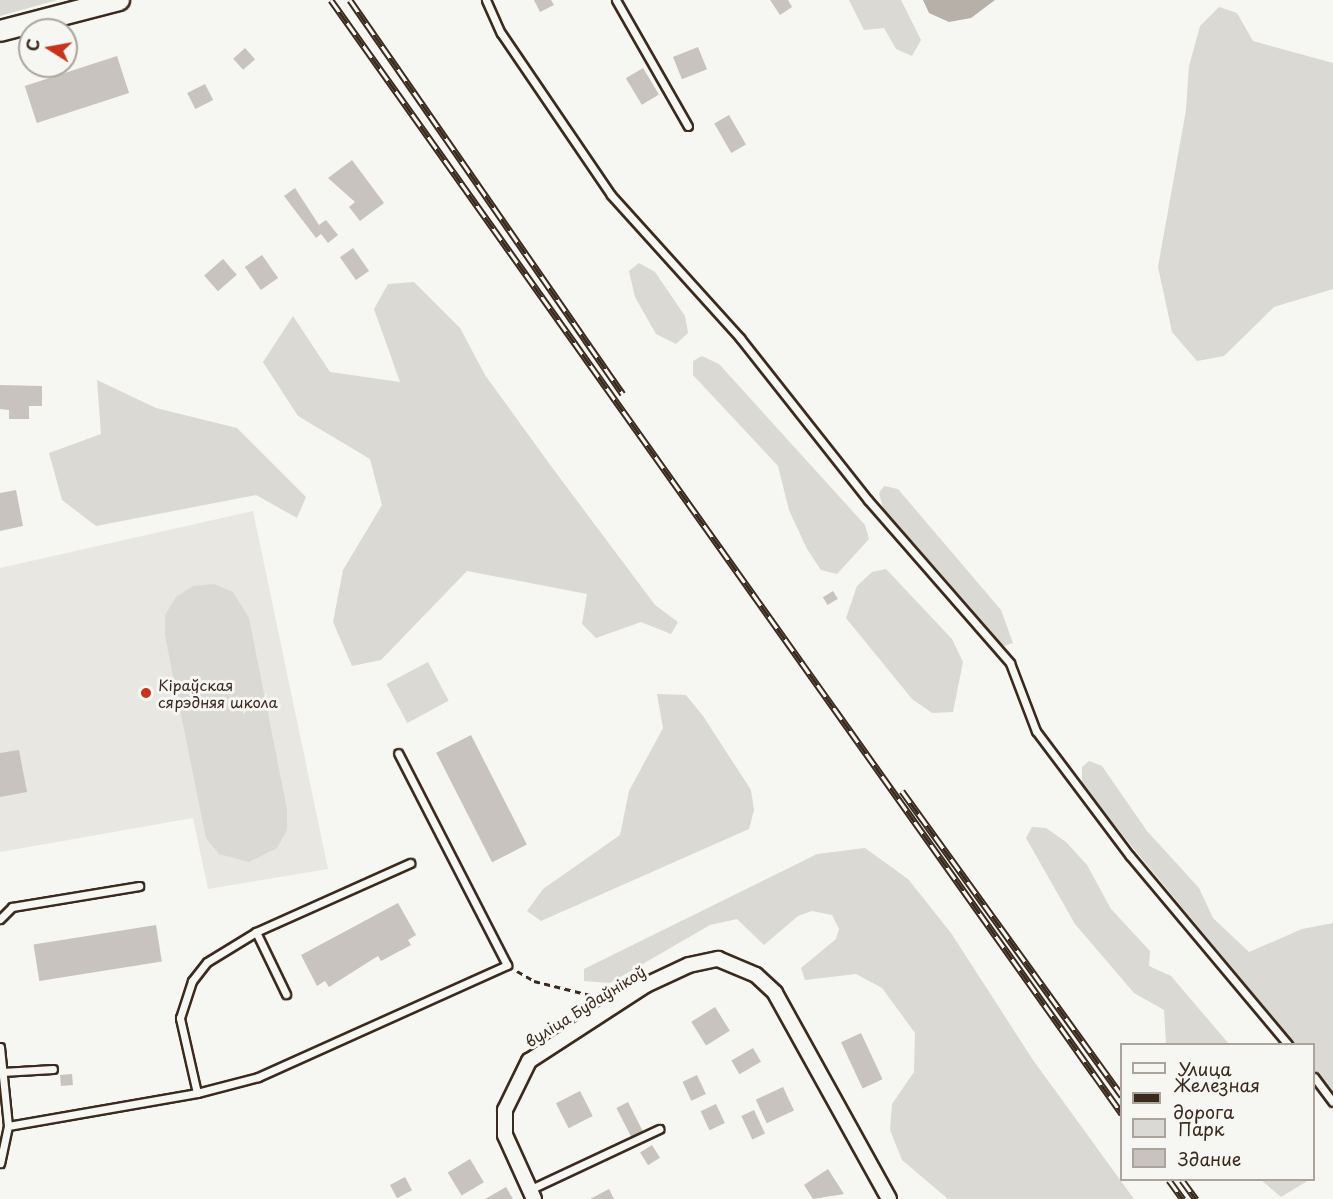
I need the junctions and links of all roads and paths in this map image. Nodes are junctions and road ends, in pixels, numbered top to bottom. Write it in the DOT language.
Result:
graph roads {
  1 [pos="119,0"];
  2 [pos="486,0"];
  3 [pos="616,0"];
  4 [pos="0,32"];
  5 [pos="688,126"];
  6 [pos="398,753"];
  7 [pos="410,864"];
  8 [pos="139,886"];
  9 [pos="0,919"];
  10 [pos="256,932"];
  11 [pos="507,965"];
  12 [pos="286,994"];
  13 [pos="617,1004"];
  14 [pos="1287,1043"];
  15 [pos="0,1047"];
  16 [pos="53,1069"];
  17 [pos="2,1071"];
  18 [pos="1315,1078"];
  19 [pos="198,1093"];
  20 [pos="1333,1102"];
  21 [pos="8,1126"];
  22 [pos="659,1128"];
  23 [pos="0,1163"];
  24 [pos="532,1195"];
  25 [pos="889,1199"];
  1 -- 4 [label="street"];
  2 -- 14 [label="lane"];
  3 -- 5 [label="lane"];
  6 -- 11 [label="lane"];
  7 -- 10 [label="lane"];
  8 -- 9 [label="lane"];
  10 -- 12 [label="lane"];
  10 -- 19 [label="lane"];
  11 -- 13 [label="path"];
  11 -- 19 [label="lane"];
  13 -- 24 [label="street, вуліца Будаўнікоў"];
  13 -- 25 [label="street, вуліца Будаўнікоў"];
  15 -- 17 [label="lane"];
  16 -- 17 [label="lane"];
  17 -- 21 [label="lane"];
  18 -- 20 [label="lane"];
  19 -- 21 [label="lane"];
  21 -- 23 [label="lane"];
  22 -- 24 [label="lane"];
}
